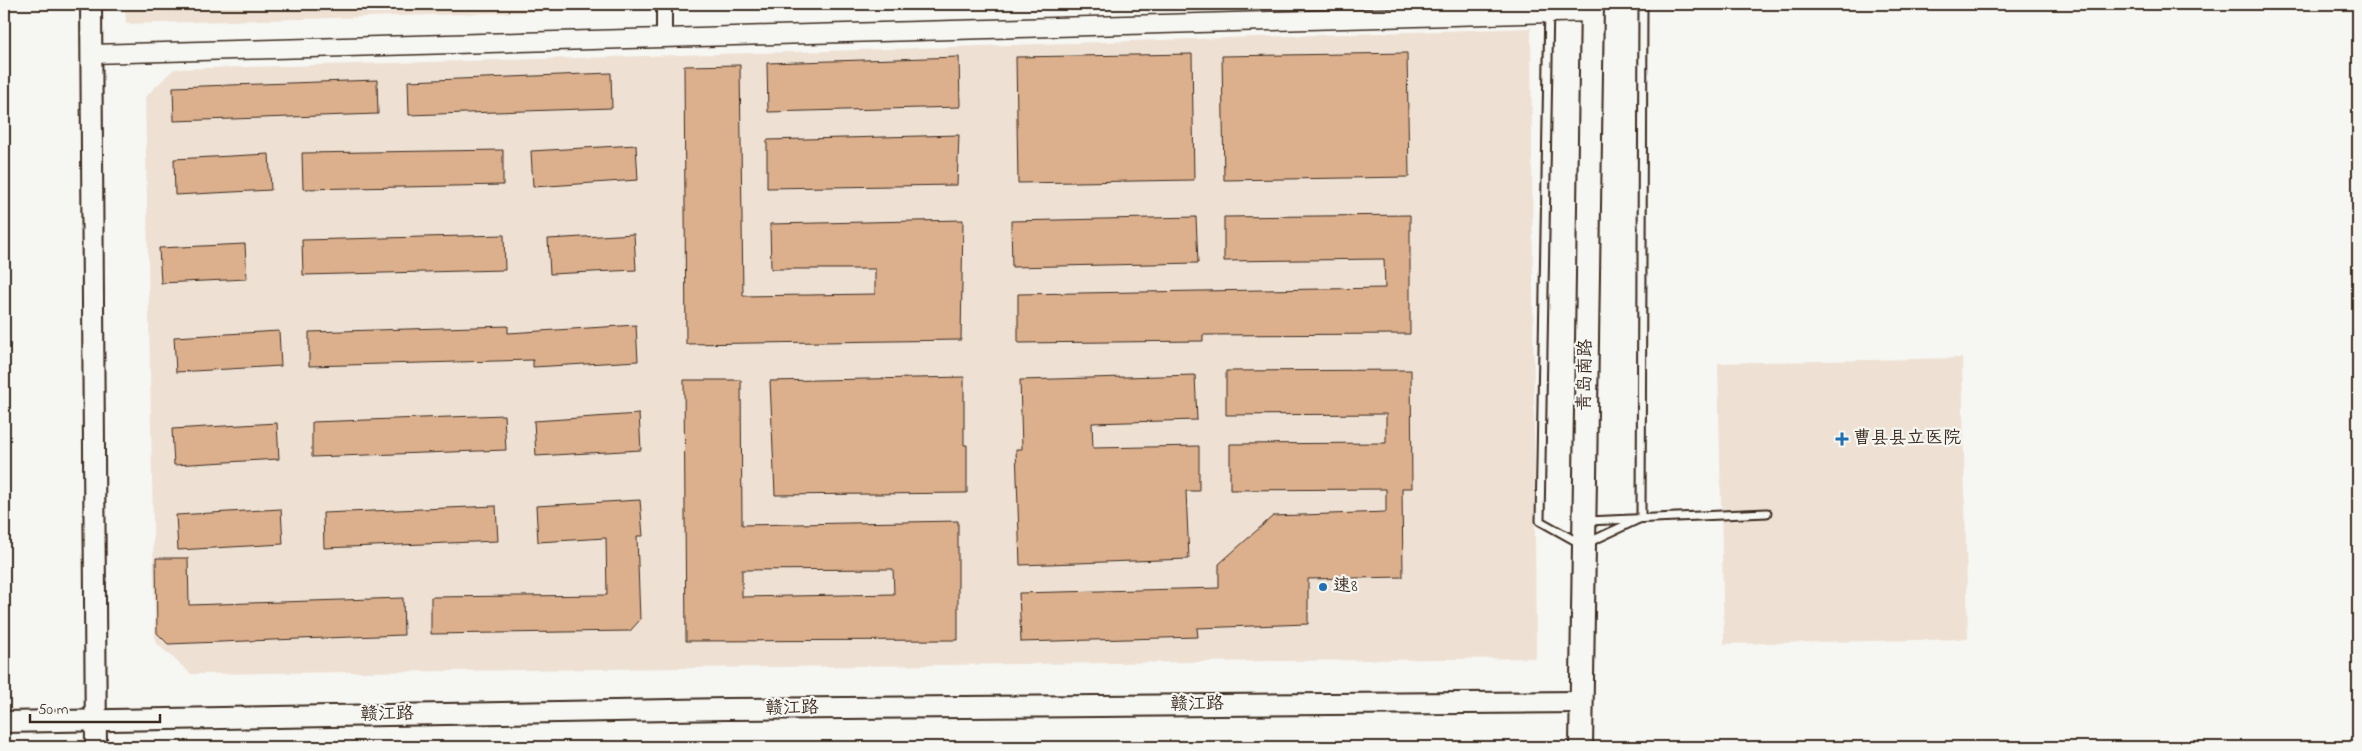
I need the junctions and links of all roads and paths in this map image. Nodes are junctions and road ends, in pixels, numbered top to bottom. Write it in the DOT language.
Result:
graph roads {
  1 [pos="91,4"];
  2 [pos="664,4"];
  3 [pos="1643,4"];
  4 [pos="1549,8"];
  5 [pos="1592,8"];
  6 [pos="664,38"];
  7 [pos="92,54"];
  8 [pos="1767,513"];
  9 [pos="1641,518"];
  10 [pos="1584,521"];
  11 [pos="1583,545"];
  12 [pos="1581,702"];
  13 [pos="96,720"];
  14 [pos="4,722"];
  15 [pos="96,747"];
  16 [pos="1580,747"];
  1 -- 7 [label="main road"];
  2 -- 6 [label="street"];
  3 -- 9 [label="lane"];
  4 -- 5 [label="street"];
  4 -- 6 [label="street"];
  4 -- 11 [label="lane"];
  5 -- 10 [label="main road, 青岛南路"];
  6 -- 7 [label="street"];
  7 -- 13 [label="main road"];
  8 -- 9 [label="lane"];
  9 -- 10 [label="lane"];
  9 -- 11 [label="lane"];
  10 -- 11 [label="main road, 青岛南路"];
  11 -- 12 [label="main road, 青岛南路"];
  12 -- 13 [label="main road, 赣江路"];
  12 -- 16 [label="main road, 青岛南路"];
  13 -- 14 [label="main road, 赣江路"];
  13 -- 15 [label="main road"];
}
